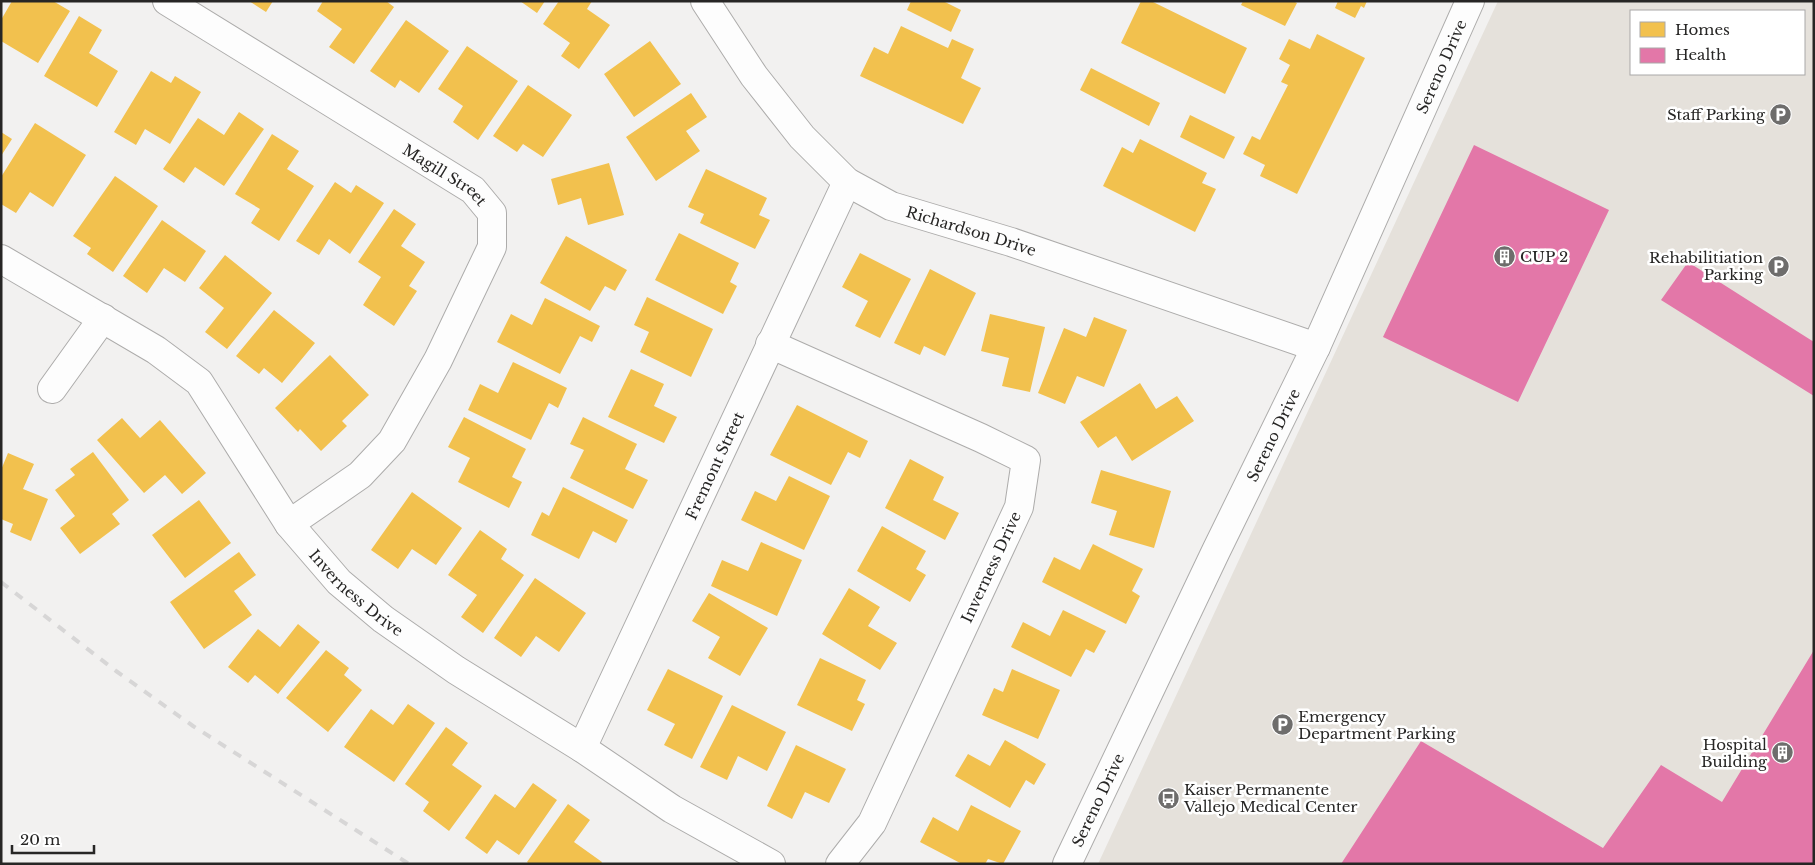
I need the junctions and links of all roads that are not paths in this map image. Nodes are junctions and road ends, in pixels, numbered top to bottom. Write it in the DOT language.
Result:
graph roads {
  1 [pos="168,1"];
  2 [pos="705,1"];
  3 [pos="1470,1"];
  4 [pos="847,182"];
  5 [pos="1,259"];
  6 [pos="104,318"];
  7 [pos="770,344"];
  8 [pos="1316,348"];
  9 [pos="52,389"];
  10 [pos="289,524"];
  11 [pos="582,748"];
  12 [pos="771,864"];
  13 [pos="840,864"];
  14 [pos="1067,864"];
  1 -- 10 [label="street, Magill Street"];
  2 -- 4 [label="street, Richardson Drive"];
  3 -- 8 [label="street, Sereno Drive"];
  4 -- 7 [label="street, Fremont Street"];
  4 -- 8 [label="street, Richardson Drive"];
  5 -- 6 [label="street, Inverness Drive"];
  6 -- 9 [label="street"];
  6 -- 10 [label="street, Inverness Drive"];
  7 -- 11 [label="street, Fremont Street"];
  7 -- 13 [label="street, Inverness Drive"];
  8 -- 14 [label="street, Sereno Drive"];
  10 -- 11 [label="street, Inverness Drive"];
  11 -- 12 [label="street, Inverness Drive"];
}
